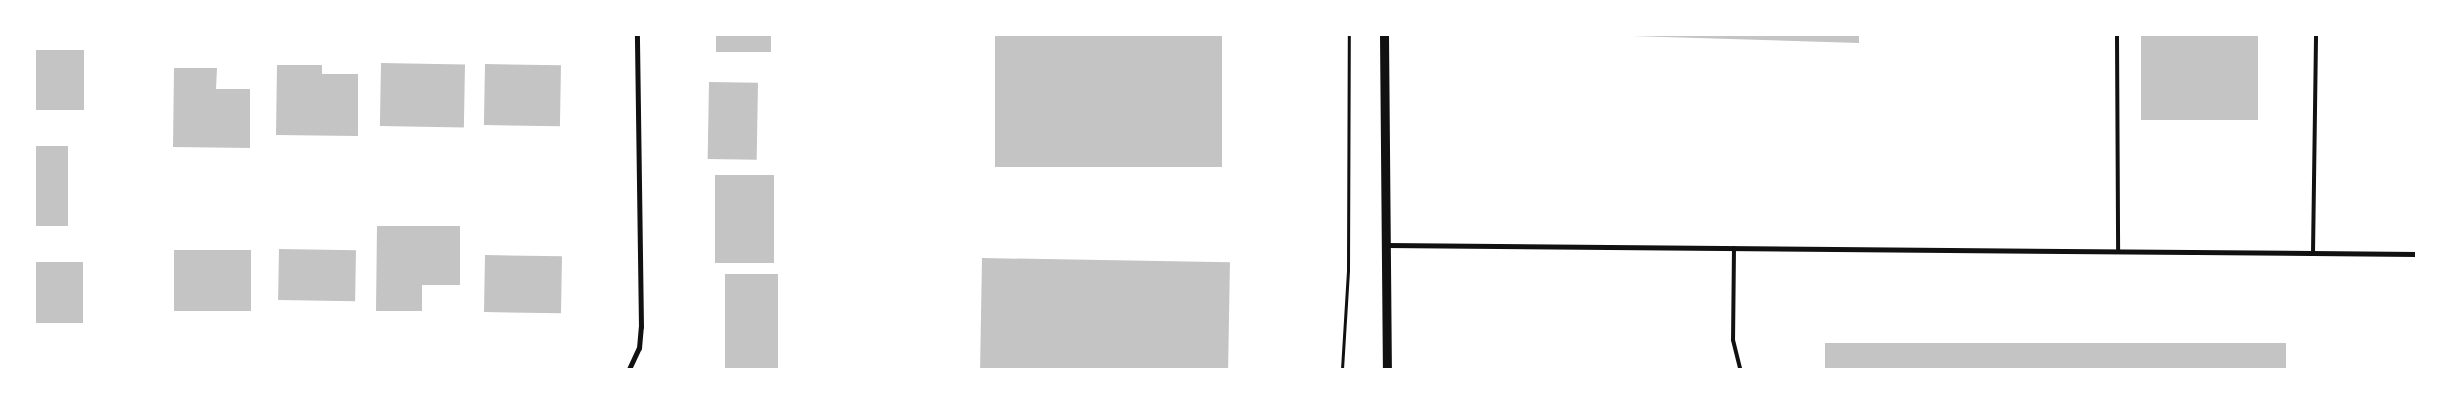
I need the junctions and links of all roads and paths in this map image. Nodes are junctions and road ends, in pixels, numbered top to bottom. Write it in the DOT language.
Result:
graph roads {
  1 [pos="638,35"];
  2 [pos="1349,35"];
  3 [pos="1384,35"];
  4 [pos="2117,35"];
  5 [pos="2316,35"];
  6 [pos="1385,245"];
  7 [pos="1734,248"];
  8 [pos="2118,252"];
  9 [pos="2313,253"];
  10 [pos="2416,254"];
  11 [pos="629,369"];
  12 [pos="1342,369"];
  13 [pos="1386,369"];
  14 [pos="1740,369"];
  1 -- 11 [label="street"];
  2 -- 12 [label="path"];
  3 -- 6 [label="street"];
  4 -- 8 [label="lane"];
  5 -- 9 [label="lane"];
  6 -- 7 [label="street"];
  6 -- 13 [label="street"];
  7 -- 8 [label="street"];
  7 -- 14 [label="lane"];
  8 -- 9 [label="street"];
  9 -- 10 [label="street"];
}
